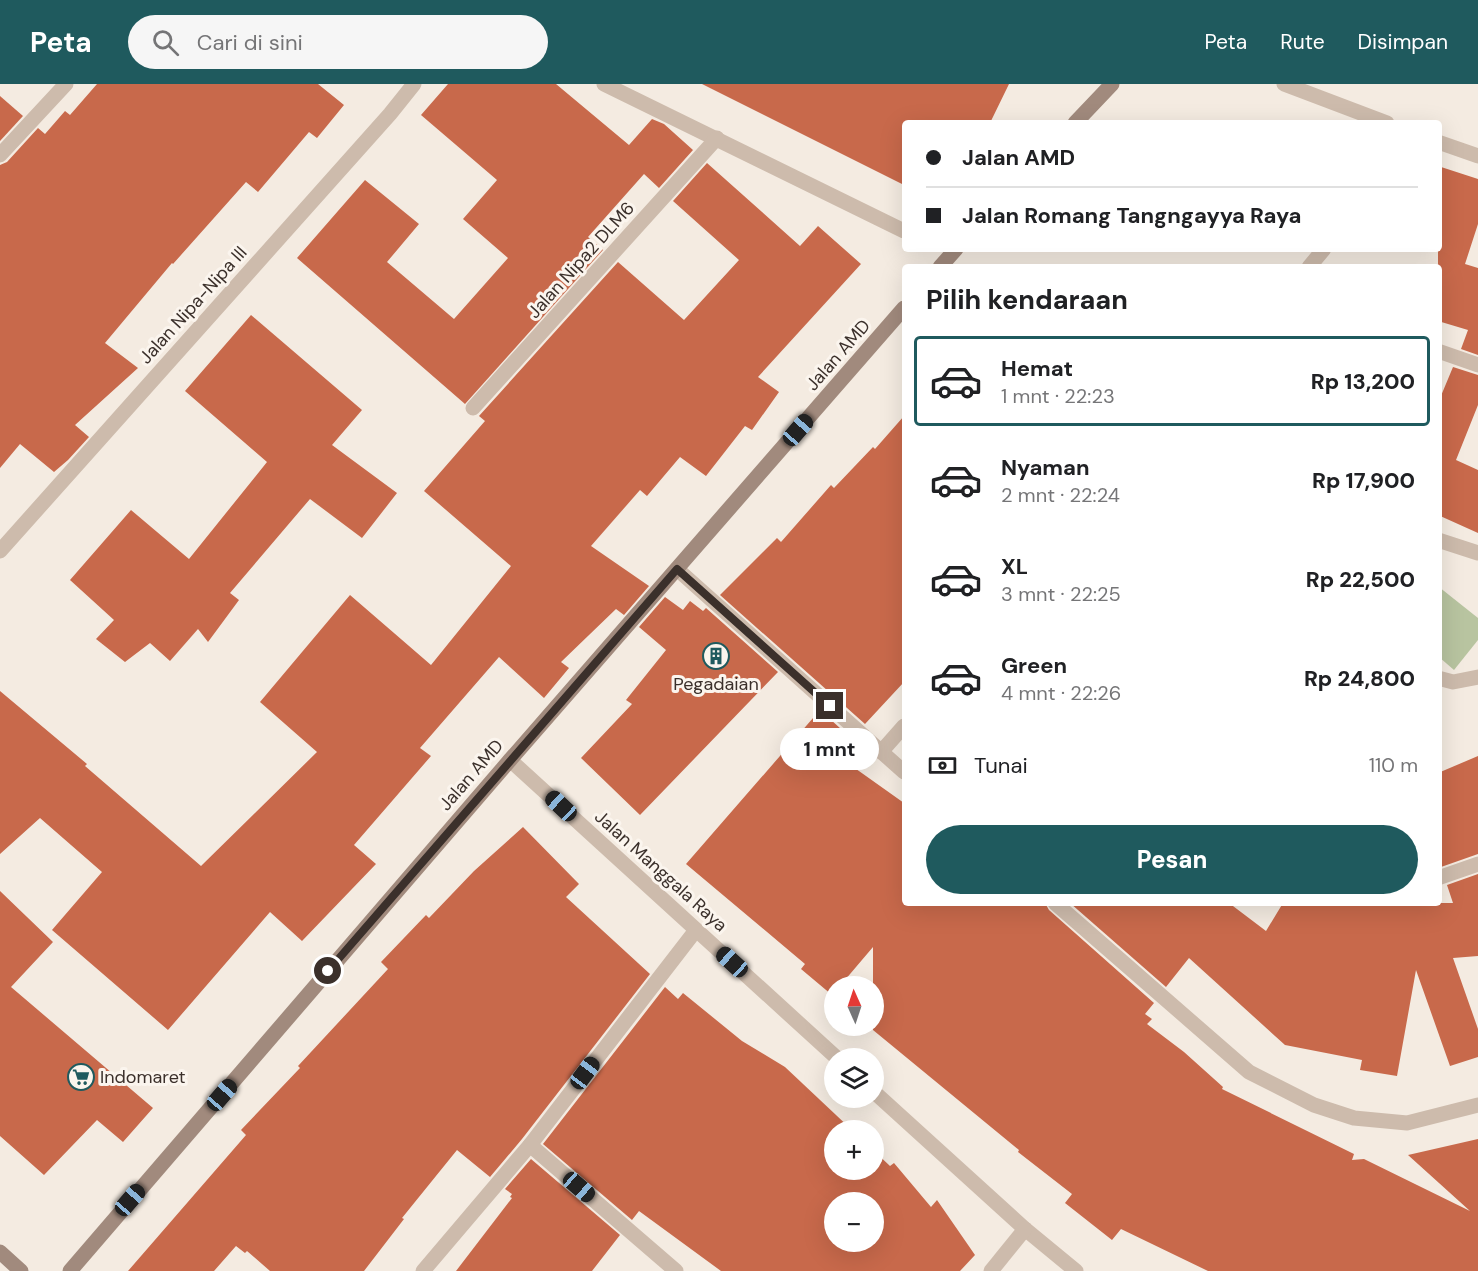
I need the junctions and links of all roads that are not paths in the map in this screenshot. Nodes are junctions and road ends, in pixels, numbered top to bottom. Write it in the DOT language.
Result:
graph roads {
  1 [pos="66,84"];
  2 [pos="414,84"];
  3 [pos="604,84"];
  4 [pos="1112,84"];
  5 [pos="1284,84"];
  6 [pos="1078,120"];
  7 [pos="1379,120"];
  8 [pos="717,138"];
  9 [pos="1442,143"];
  10 [pos="0,155"];
  11 [pos="1478,156"];
  12 [pos="902,230"];
  13 [pos="1322,252"];
  14 [pos="1312,264"];
  15 [pos="902,310"];
  16 [pos="1442,352"];
  17 [pos="1478,365"];
  18 [pos="473,408"];
  19 [pos="1442,541"];
  20 [pos="1,548"];
  21 [pos="1478,553"];
  22 [pos="677,569"];
  23 [pos="1478,676"];
  24 [pos="1442,679"];
  25 [pos="902,728"];
  26 [pos="881,752"];
  27 [pos="510,760"];
  28 [pos="902,770"];
  29 [pos="1478,864"];
  30 [pos="1442,877"];
  31 [pos="1058,906"];
  32 [pos="696,930"];
  33 [pos="826,1048"];
  34 [pos="884,1101"];
  35 [pos="1478,1105"];
  36 [pos="530,1145"];
  37 [pos="1025,1229"];
  38 [pos="0,1252"];
  39 [pos="21,1271"];
  40 [pos="70,1271"];
  41 [pos="423,1271"];
  42 [pos="676,1271"];
  43 [pos="991,1271"];
  44 [pos="1076,1271"];
  1 -- 10 [label="street"];
  2 -- 20 [label="street, Jalan Nipa-Nipa III"];
  3 -- 8 [label="street"];
  4 -- 6 [label="street"];
  5 -- 7 [label="street"];
  8 -- 12 [label="street"];
  8 -- 18 [label="street, Jalan Nipa2 DLM6"];
  9 -- 11 [label="street"];
  13 -- 14 [label="street"];
  15 -- 22 [label="street, Jalan AMD"];
  16 -- 17 [label="street"];
  19 -- 21 [label="street"];
  22 -- 26 [label="street"];
  22 -- 27 [label="street, Jalan AMD"];
  23 -- 24 [label="street"];
  25 -- 26 [label="street"];
  26 -- 28 [label="street"];
  27 -- 32 [label="street, Jalan Manggala Raya"];
  27 -- 40 [label="street, Jalan AMD"];
  29 -- 30 [label="street"];
  31 -- 35 [label="street"];
  32 -- 33 [label="street, Jalan Manggala Raya"];
  32 -- 36 [label="street"];
  34 -- 37 [label="street"];
  36 -- 41 [label="street"];
  36 -- 42 [label="street"];
  37 -- 43 [label="street"];
  37 -- 44 [label="street"];
  38 -- 39 [label="street"];
}
